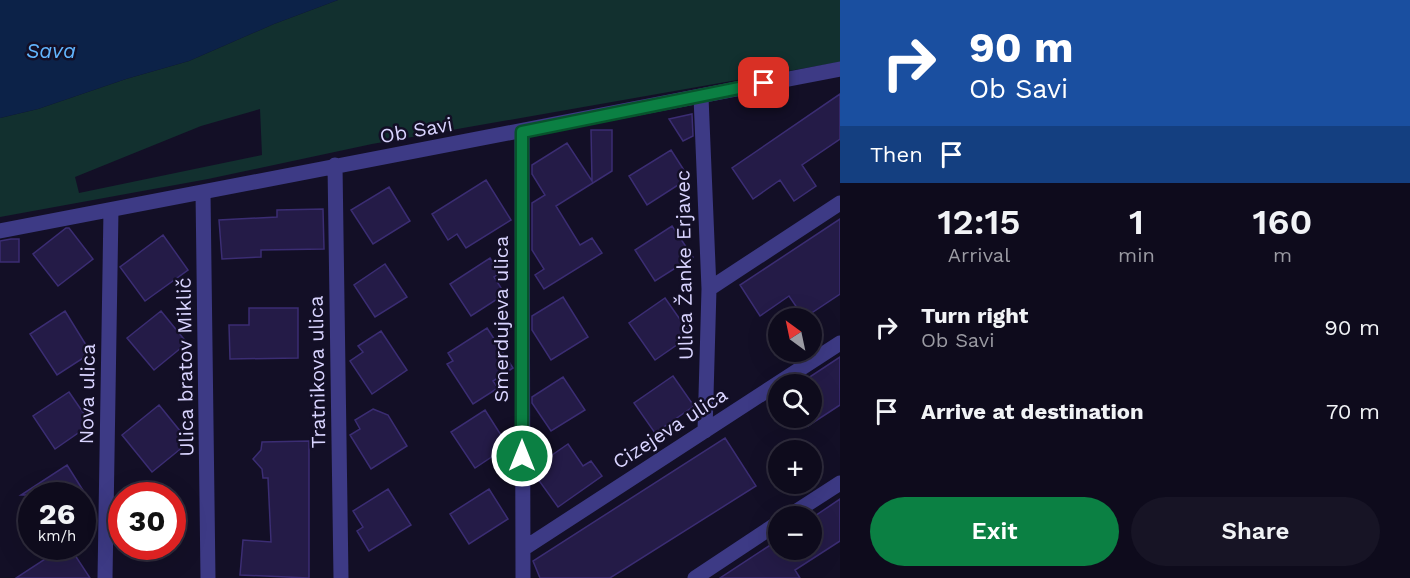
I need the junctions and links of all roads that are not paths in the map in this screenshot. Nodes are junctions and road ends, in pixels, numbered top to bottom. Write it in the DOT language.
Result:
graph roads {
  1 [pos="840,69"];
  2 [pos="701,97"];
  3 [pos="522,132"];
  4 [pos="335,165"];
  5 [pos="203,192"];
  6 [pos="840,203"];
  7 [pos="111,210"];
  8 [pos="0,231"];
  9 [pos="709,289"];
  10 [pos="840,343"];
  11 [pos="705,431"];
  12 [pos="840,483"];
  13 [pos="804,506"];
  14 [pos="768,530"];
  15 [pos="523,549"];
  16 [pos="105,578"];
  17 [pos="208,578"];
  18 [pos="341,578"];
  19 [pos="524,578"];
  20 [pos="695,578"];
  1 -- 2 [label="street, Ob Savi"];
  2 -- 3 [label="street, Ob Savi"];
  2 -- 9 [label="street, Ulica Žanke Erjavec"];
  3 -- 4 [label="street, Ob Savi"];
  3 -- 15 [label="street, Smerdujeva ulica"];
  4 -- 5 [label="street, Ob Savi"];
  4 -- 18 [label="street, Tratnikova ulica"];
  5 -- 7 [label="street, Ob Savi"];
  5 -- 17 [label="street, Ulica bratov Miklič"];
  6 -- 9 [label="street"];
  7 -- 8 [label="street, Ob Savi"];
  7 -- 16 [label="street, Nova ulica"];
  9 -- 11 [label="street, Ulica Žanke Erjavec"];
  10 -- 11 [label="street, Cizejeva ulica"];
  11 -- 15 [label="street, Cizejeva ulica"];
  12 -- 13 [label="street"];
  14 -- 20 [label="street"];
  15 -- 19 [label="street, Smerdujeva ulica"];
}
